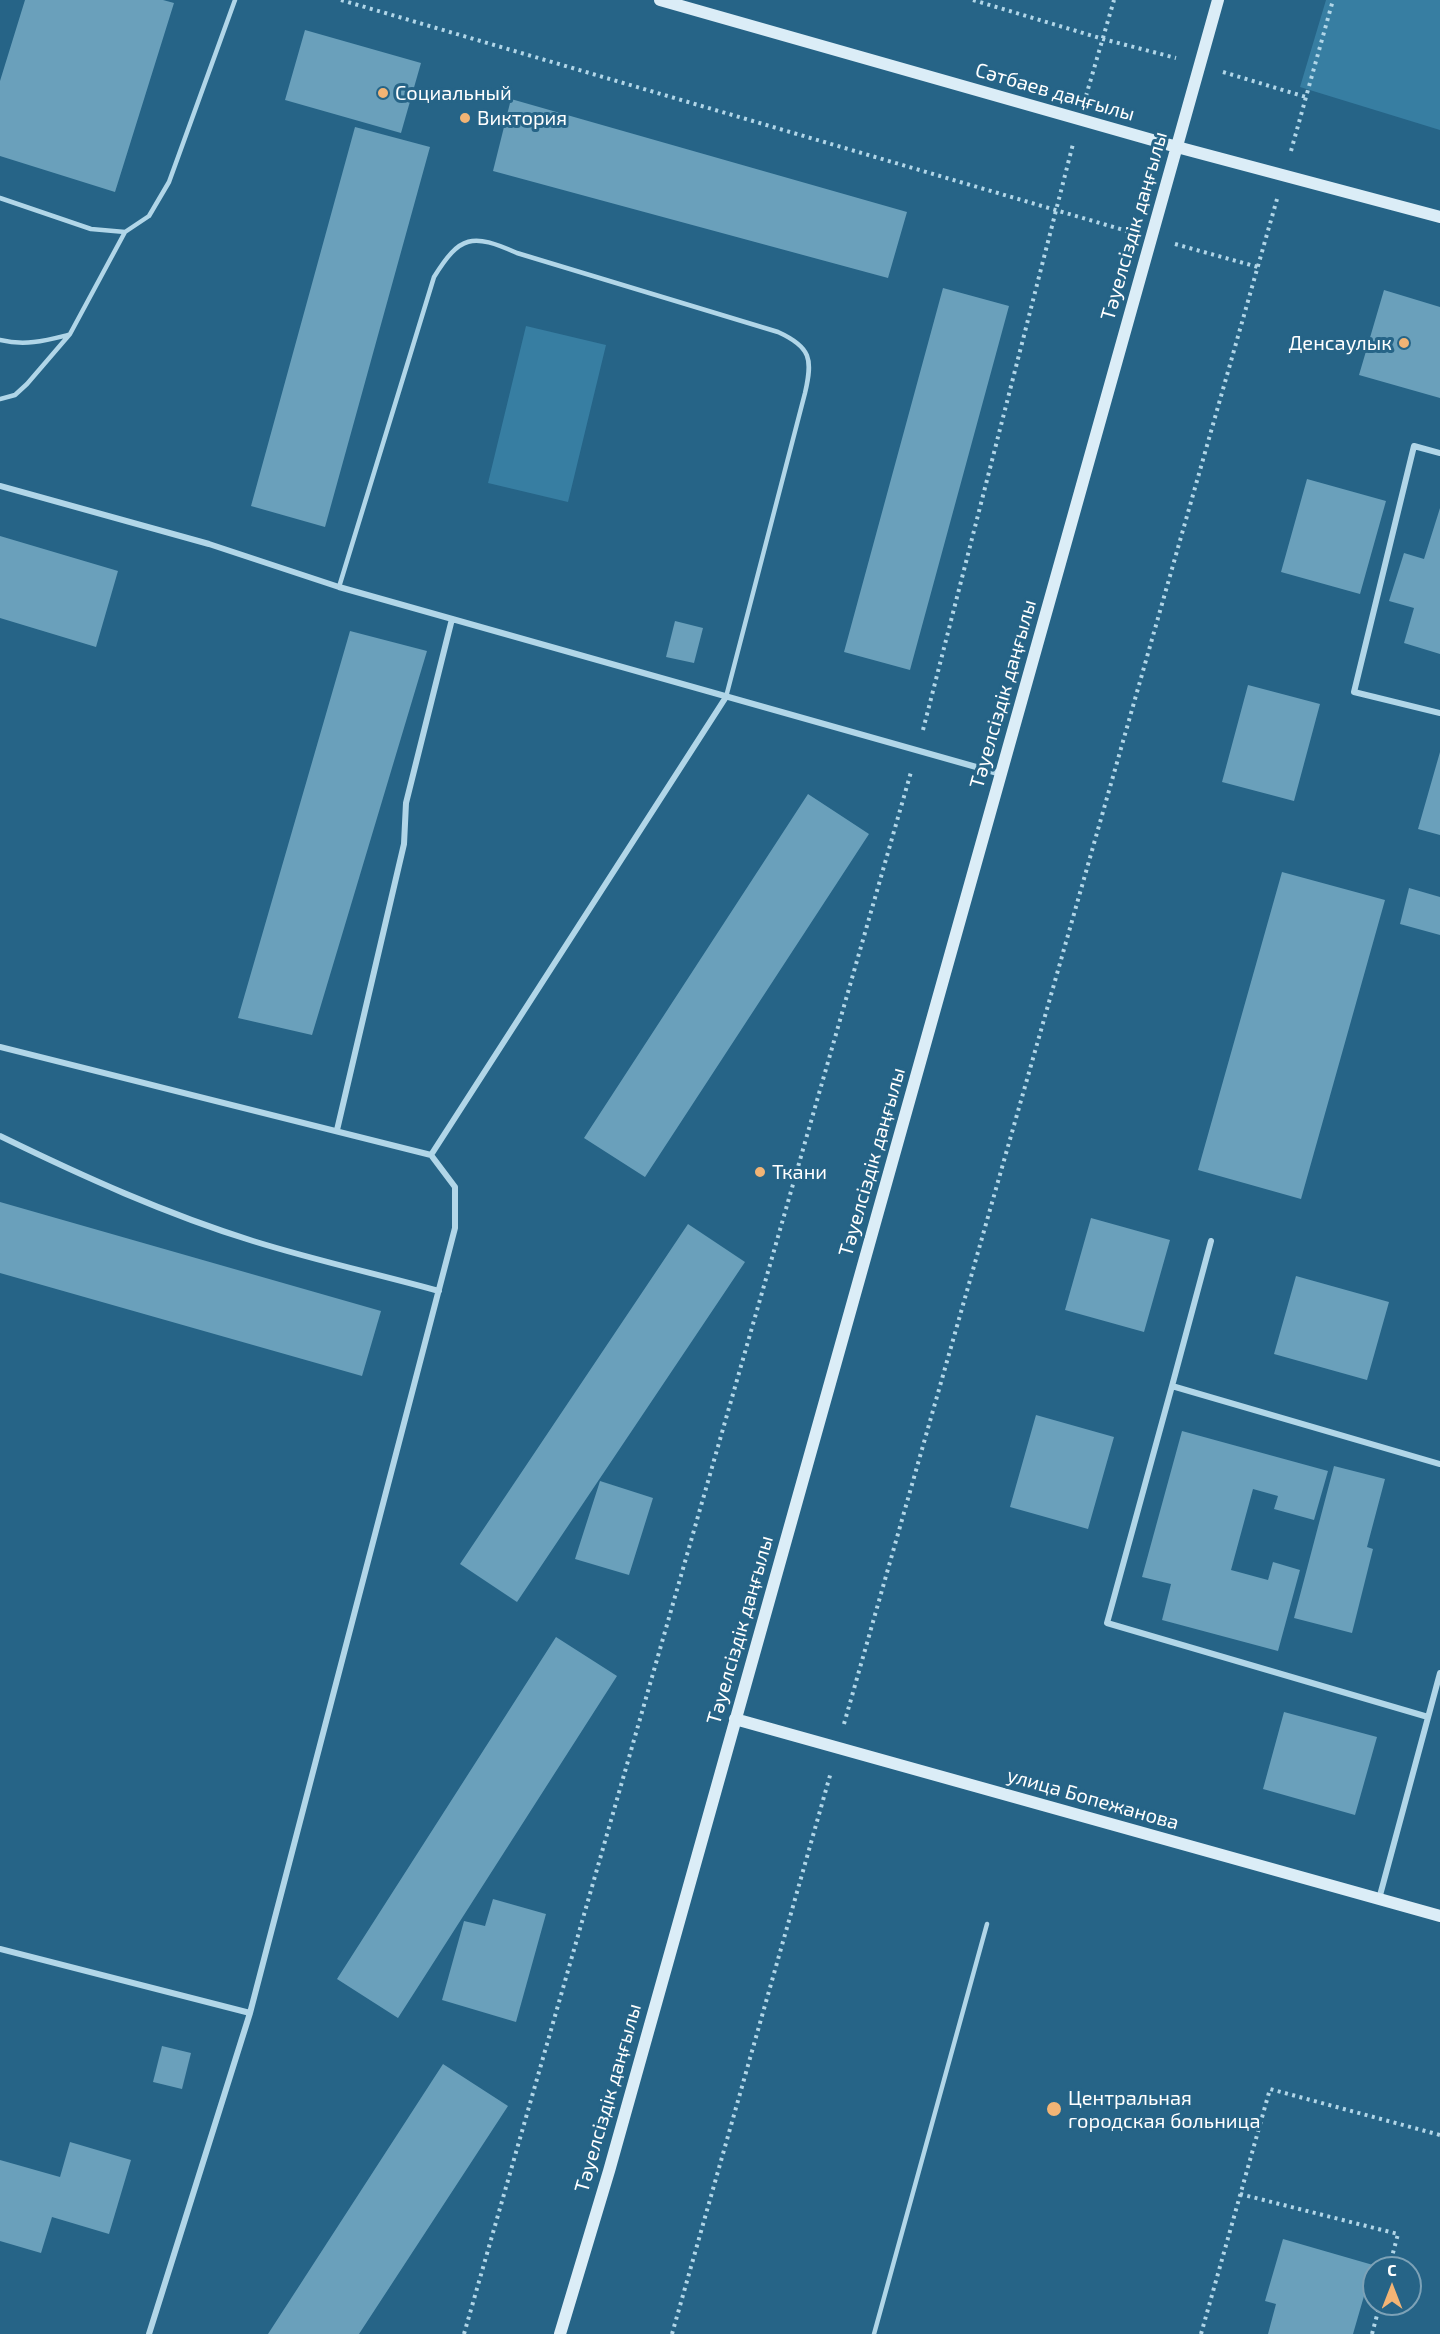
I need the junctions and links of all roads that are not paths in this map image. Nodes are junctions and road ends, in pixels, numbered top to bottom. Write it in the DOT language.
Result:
graph roads {
  1 [pos="235,0"];
  2 [pos="660,0"];
  3 [pos="1218,0"];
  4 [pos="1177,147"];
  5 [pos="0,198"];
  6 [pos="1440,217"];
  7 [pos="125,232"];
  8 [pos="70,334"];
  9 [pos="0,340"];
  10 [pos="0,399"];
  11 [pos="1440,453"];
  12 [pos="0,486"];
  13 [pos="339,587"];
  14 [pos="452,620"];
  15 [pos="726,697"];
  16 [pos="1440,713"];
  17 [pos="1001,774"];
  18 [pos="0,1047"];
  19 [pos="337,1130"];
  20 [pos="0,1136"];
  21 [pos="431,1155"];
  22 [pos="1211,1241"];
  23 [pos="439,1291"];
  24 [pos="1172,1386"];
  25 [pos="1440,1464"];
  26 [pos="1440,1673"];
  27 [pos="1428,1717"];
  28 [pos="735,1719"];
  29 [pos="1379,1899"];
  30 [pos="1440,1916"];
  31 [pos="987,1924"];
  32 [pos="0,1949"];
  33 [pos="250,2013"];
  34 [pos="149,2334"];
  35 [pos="560,2334"];
  36 [pos="874,2334"];
  1 -- 7 [label="lane"];
  2 -- 4 [label="street, Сәтбаев даңғылы"];
  3 -- 4 [label="street, Тәуелсіздік даңғылы"];
  4 -- 6 [label="street, Сәтбаев даңғылы"];
  4 -- 17 [label="street, Тәуелсіздік даңғылы"];
  5 -- 7 [label="lane"];
  7 -- 8 [label="lane"];
  8 -- 9 [label="lane"];
  8 -- 10 [label="lane"];
  11 -- 16 [label="street"];
  12 -- 13 [label="street"];
  13 -- 14 [label="street"];
  13 -- 15 [label="lane"];
  14 -- 15 [label="street"];
  14 -- 19 [label="street"];
  15 -- 17 [label="street"];
  15 -- 21 [label="street"];
  17 -- 28 [label="street, Тәуелсіздік даңғылы"];
  18 -- 19 [label="street"];
  19 -- 21 [label="street"];
  20 -- 23 [label="street"];
  21 -- 23 [label="street"];
  22 -- 24 [label="street"];
  23 -- 33 [label="street"];
  24 -- 25 [label="street"];
  24 -- 27 [label="street"];
  26 -- 27 [label="street"];
  27 -- 29 [label="street"];
  28 -- 29 [label="street, улица Бопежанова"];
  28 -- 35 [label="street, Тәуелсіздік даңғылы"];
  29 -- 30 [label="street, улица Бопежанова"];
  31 -- 36 [label="lane"];
  32 -- 33 [label="street"];
  33 -- 34 [label="street"];
}
